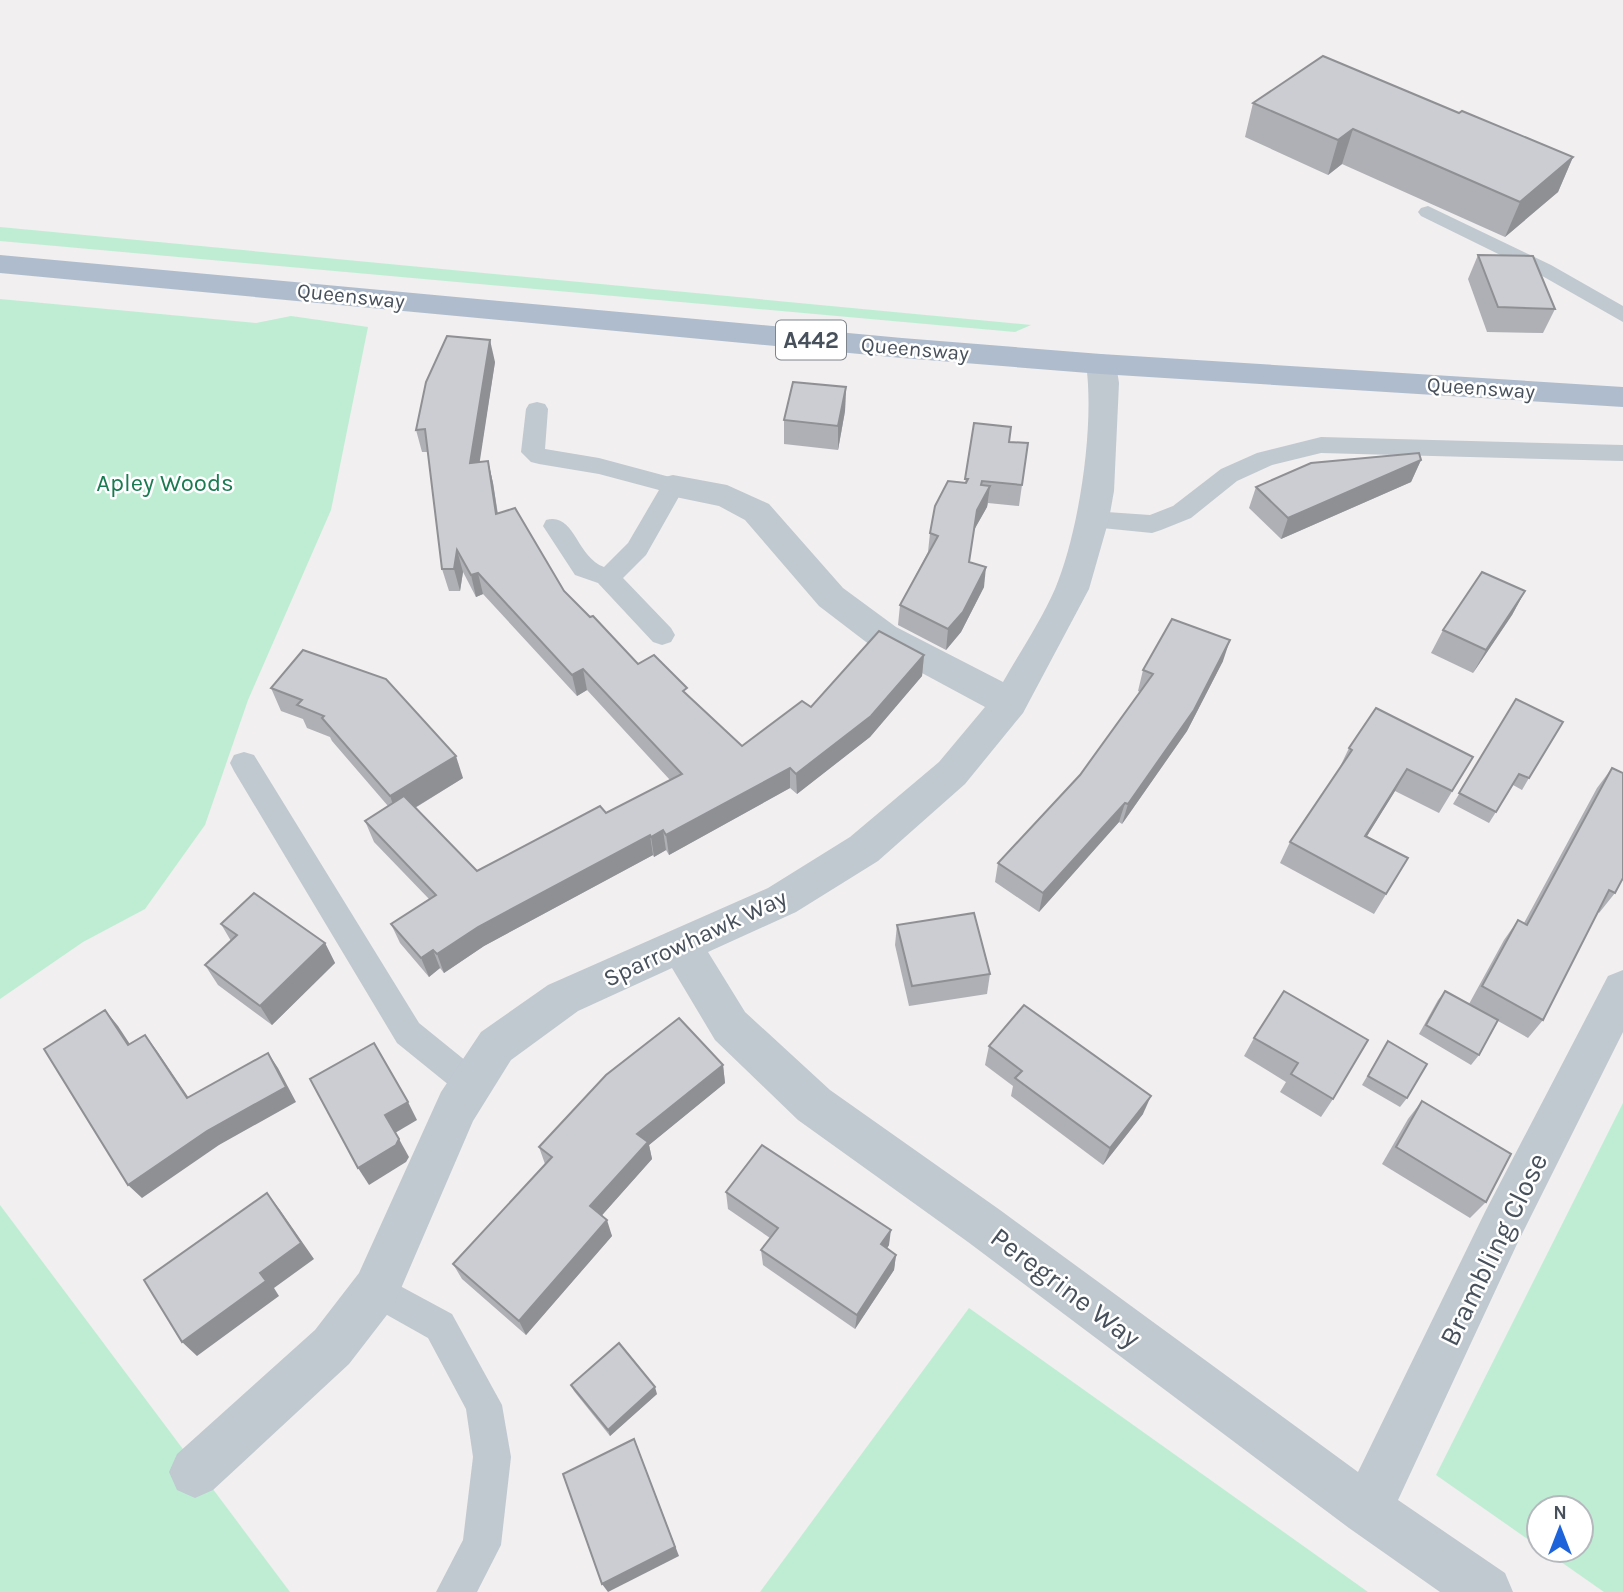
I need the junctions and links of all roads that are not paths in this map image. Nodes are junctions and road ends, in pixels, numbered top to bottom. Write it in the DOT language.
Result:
graph roads {
  1 [pos="1428,212"];
  2 [pos="0,264"];
  3 [pos="1623,315"];
  4 [pos="1101,364"];
  5 [pos="1623,397"];
  6 [pos="537,409"];
  7 [pos="1623,453"];
  8 [pos="673,486"];
  9 [pos="1092,519"];
  10 [pos="555,526"];
  11 [pos="607,577"];
  12 [pos="662,635"];
  13 [pos="1010,703"];
  14 [pos="244,763"];
  15 [pos="681,946"];
  16 [pos="1623,989"];
  17 [pos="471,1084"];
  18 [pos="376,1290"];
  19 [pos="195,1472"];
  20 [pos="1367,1510"];
  21 [pos="455,1592"];
  22 [pos="1486,1592"];
  1 -- 3 [label="lane"];
  2 -- 4 [label="main road, Queensway / A442"];
  4 -- 5 [label="main road, Queensway / A442"];
  4 -- 9 [label="street, Sparrowhawk Way"];
  6 -- 8 [label="lane"];
  7 -- 9 [label="lane"];
  8 -- 11 [label="lane"];
  8 -- 13 [label="street"];
  9 -- 13 [label="street, Sparrowhawk Way"];
  10 -- 11 [label="lane"];
  11 -- 12 [label="lane"];
  13 -- 15 [label="street, Sparrowhawk Way"];
  14 -- 17 [label="lane"];
  15 -- 17 [label="street, Sparrowhawk Way"];
  15 -- 20 [label="street, Peregrine Way"];
  16 -- 20 [label="street, Brambling Close"];
  17 -- 18 [label="street, Sparrowhawk Way"];
  18 -- 19 [label="street, Sparrowhawk Way"];
  18 -- 21 [label="lane"];
  20 -- 22 [label="street, Peregrine Way"];
}
